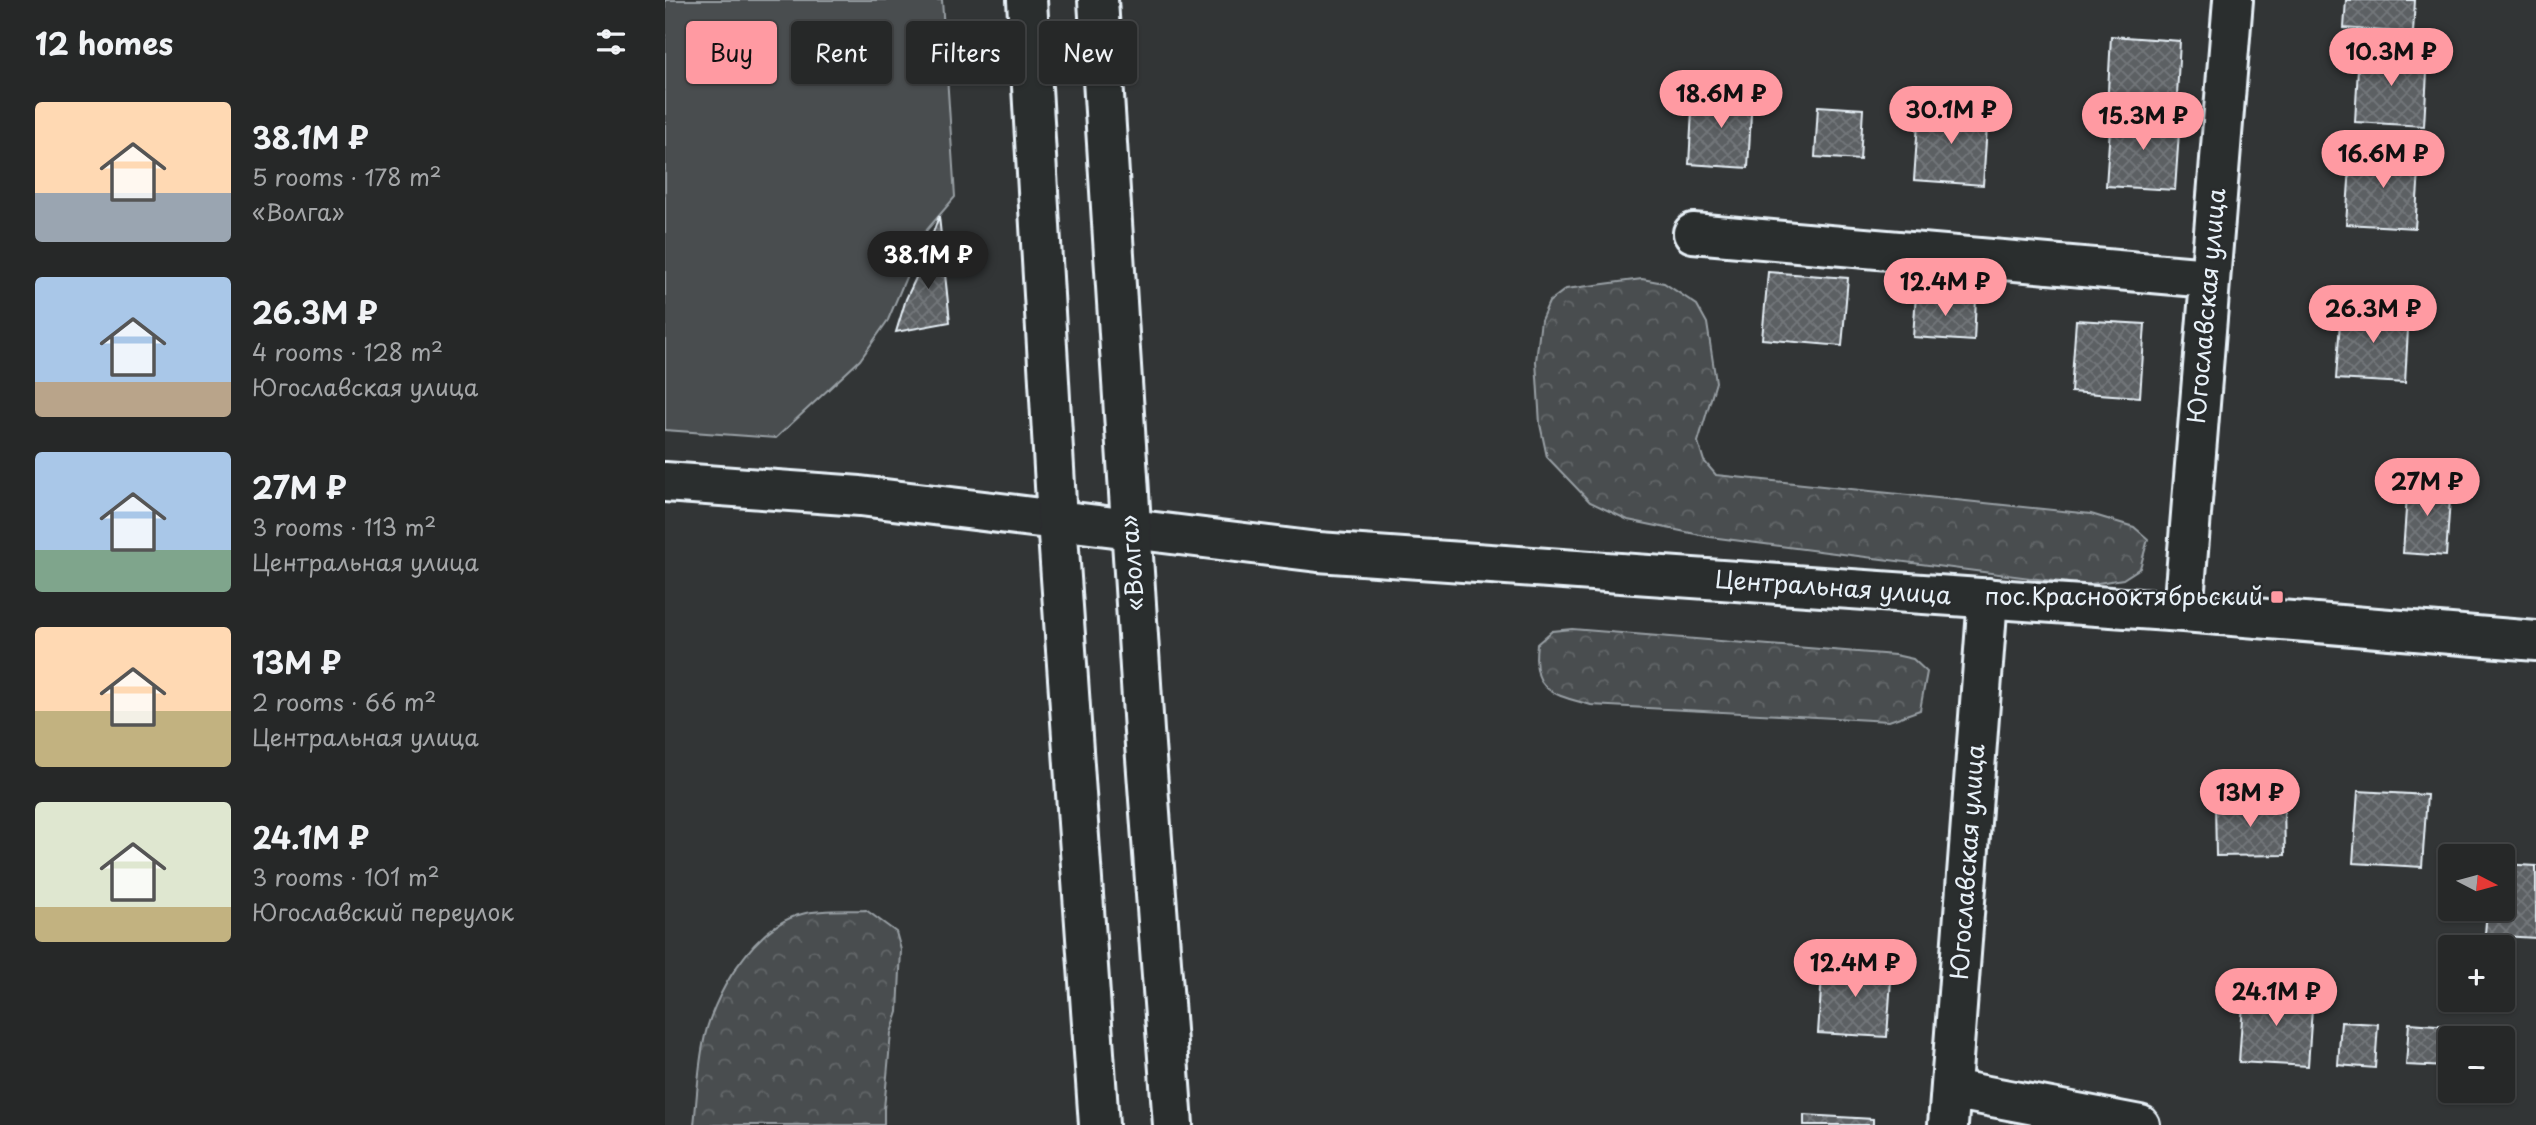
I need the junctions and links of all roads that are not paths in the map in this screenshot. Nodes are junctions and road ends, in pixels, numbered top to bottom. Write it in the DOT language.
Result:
graph roads {
  1 [pos="1027,0"];
  2 [pos="1098,0"];
  3 [pos="2233,0"];
  4 [pos="1693,233"];
  5 [pos="2209,278"];
  6 [pos="665,482"];
  7 [pos="1057,520"];
  8 [pos="1131,529"];
  9 [pos="1988,598"];
  10 [pos="2183,612"];
  11 [pos="2536,641"];
  12 [pos="1949,1107"];
  13 [pos="1099,1125"];
  14 [pos="1173,1125"];
  15 [pos="2140,1125"];
  1 -- 7 [label="main road"];
  2 -- 8 [label="main road, «Волга»"];
  3 -- 5 [label="main road, Югославская улица"];
  4 -- 5 [label="main road"];
  5 -- 10 [label="main road, Югославская улица"];
  6 -- 7 [label="main road, Центральная улица"];
  7 -- 8 [label="main road, Центральная улица"];
  7 -- 13 [label="main road"];
  8 -- 9 [label="main road, Центральная улица"];
  8 -- 14 [label="main road, «Волга»"];
  9 -- 10 [label="main road, Центральная улица"];
  9 -- 12 [label="main road, Югославская улица"];
  10 -- 11 [label="main road, Центральная улица"];
  12 -- 15 [label="main road"];
}
